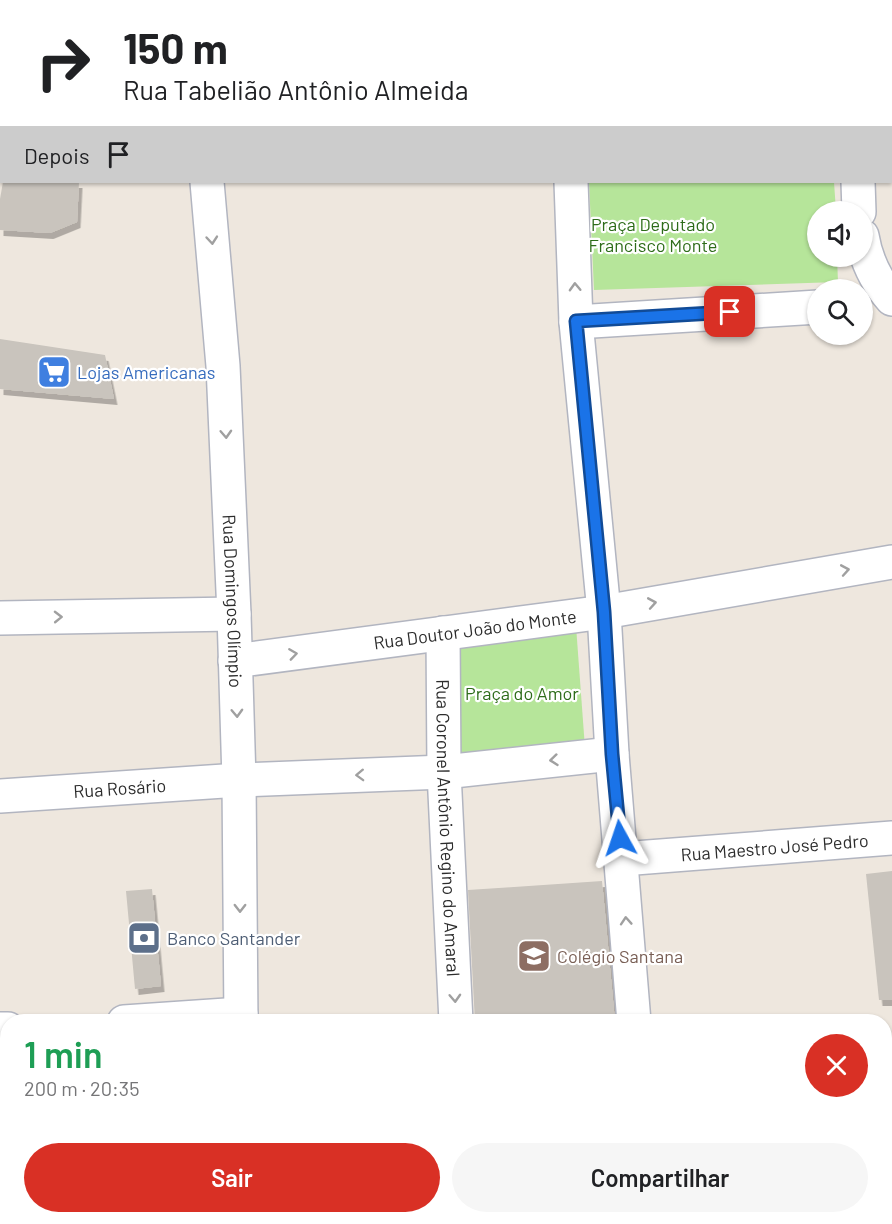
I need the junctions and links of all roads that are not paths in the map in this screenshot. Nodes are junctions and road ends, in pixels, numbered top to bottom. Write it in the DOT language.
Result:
graph roads {
  1 [pos="207,183"];
  2 [pos="571,183"];
  3 [pos="858,183"];
  4 [pos="859,201"];
  5 [pos="871,267"];
  6 [pos="892,301"];
  7 [pos="873,303"];
  8 [pos="807,308"];
  9 [pos="576,321"];
  10 [pos="892,562"];
  11 [pos="604,612"];
  12 [pos="234,614"];
  13 [pos="0,618"];
  14 [pos="443,633"];
  15 [pos="235,661"];
  16 [pos="612,754"];
  17 [pos="444,772"];
  18 [pos="239,780"];
  19 [pos="0,796"];
  20 [pos="892,838"];
  21 [pos="622,859"];
  22 [pos="241,1014"];
  23 [pos="456,1014"];
  24 [pos="633,1014"];
  1 -- 12 [label="street, Rua Domingos Olímpio, one-way"];
  9 -- 2 [label="street, one-way"];
  3 -- 4 [label="street"];
  5 -- 6 [label="street"];
  6 -- 7 [label="street"];
  8 -- 9 [label="street"];
  9 -- 11 [label="street"];
  11 -- 10 [label="street, Rua Doutor João do Monte, one-way"];
  11 -- 14 [label="street, Rua Doutor João do Monte"];
  11 -- 16 [label="street"];
  13 -- 12 [label="street, one-way"];
  12 -- 15 [label="street, Rua Domingos Olímpio"];
  15 -- 14 [label="street, Rua Doutor João do Monte, one-way"];
  14 -- 17 [label="street, Rua Coronel Antônio Regino do Amaral"];
  15 -- 18 [label="street, Rua Domingos Olímpio, one-way"];
  16 -- 17 [label="street, Rua Rosário, one-way"];
  16 -- 21 [label="street"];
  17 -- 18 [label="street, Rua Rosário, one-way"];
  17 -- 23 [label="street, Rua Coronel Antônio Regino do Amaral, one-way"];
  18 -- 19 [label="street, Rua Rosário"];
  18 -- 22 [label="street, Rua Domingos Olímpio, one-way"];
  20 -- 21 [label="street, Rua Maestro José Pedro"];
  24 -- 21 [label="street, one-way"];
}
